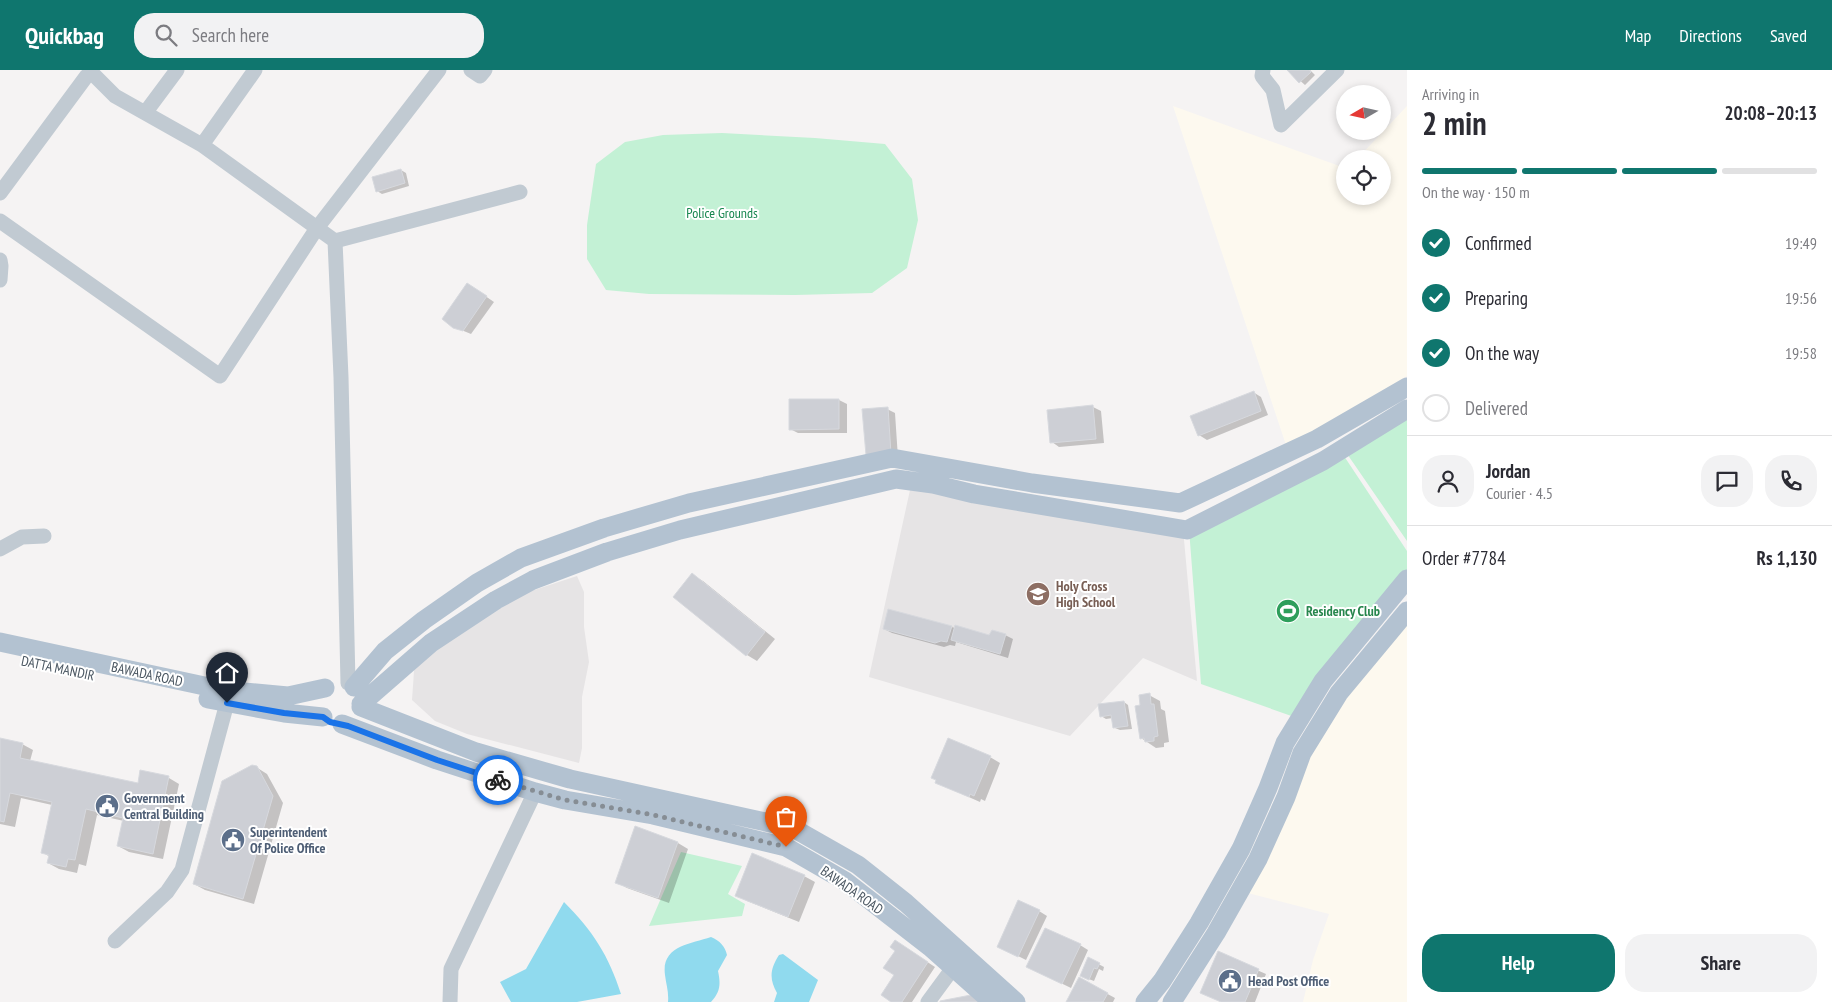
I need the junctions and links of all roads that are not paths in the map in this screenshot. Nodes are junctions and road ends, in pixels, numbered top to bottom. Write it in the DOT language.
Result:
graph roads {
  1 [pos="90,70"];
  2 [pos="177,70"];
  3 [pos="255,70"];
  4 [pos="439,70"];
  5 [pos="471,70"];
  6 [pos="485,70"];
  7 [pos="1263,70"];
  8 [pos="1337,70"];
  9 [pos="145,114"];
  10 [pos="202,145"];
  11 [pos="520,192"];
  12 [pos="0,193"];
  13 [pos="0,221"];
  14 [pos="317,228"];
  15 [pos="336,241"];
  16 [pos="0,260"];
  17 [pos="0,280"];
  18 [pos="1407,387"];
  19 [pos="1407,409"];
  20 [pos="892,458"];
  21 [pos="1243,474"];
  22 [pos="896,479"];
  23 [pos="1253,495"];
  24 [pos="44,536"];
  25 [pos="0,549"];
  26 [pos="1407,579"];
  27 [pos="1407,611"];
  28 [pos="0,642"];
  29 [pos="0,655"];
  30 [pos="325,688"];
  31 [pos="356,695"];
  32 [pos="227,703"];
  33 [pos="323,717"];
  34 [pos="342,724"];
  35 [pos="535,792"];
  36 [pos="115,941"];
  37 [pos="953,968"];
  38 [pos="450,1002"];
  39 [pos="928,1002"];
  40 [pos="992,1002"];
  41 [pos="1016,1002"];
  42 [pos="1145,1002"];
  43 [pos="1172,1002"];
  1 -- 9 [label="street"];
  1 -- 12 [label="street"];
  2 -- 9 [label="street"];
  3 -- 10 [label="street"];
  4 -- 14 [label="street"];
  5 -- 6 [label="street"];
  7 -- 8 [label="street"];
  9 -- 10 [label="street"];
  10 -- 14 [label="street"];
  11 -- 15 [label="street"];
  13 -- 14 [label="street"];
  14 -- 15 [label="street"];
  15 -- 31 [label="street"];
  16 -- 17 [label="street"];
  18 -- 21 [label="main road"];
  19 -- 23 [label="main road"];
  20 -- 21 [label="main road"];
  20 -- 22 [label="main road"];
  20 -- 31 [label="main road"];
  21 -- 23 [label="street"];
  22 -- 23 [label="main road"];
  22 -- 31 [label="main road"];
  24 -- 25 [label="street"];
  26 -- 42 [label="main road"];
  27 -- 43 [label="main road"];
  28 -- 30 [label="main road, BAWADA ROAD"];
  29 -- 32 [label="main road, DATTA MANDIR"];
  30 -- 31 [label="main road"];
  30 -- 33 [label="main road"];
  31 -- 34 [label="main road"];
  31 -- 41 [label="main road"];
  32 -- 33 [label="main road, DATTA MANDIR"];
  32 -- 36 [label="street"];
  33 -- 34 [label="main road"];
  34 -- 35 [label="main road, BAWADA ROAD"];
  35 -- 37 [label="main road, BAWADA ROAD"];
  35 -- 38 [label="street"];
  37 -- 39 [label="street"];
  37 -- 40 [label="main road, BAWADA ROAD"];
}
